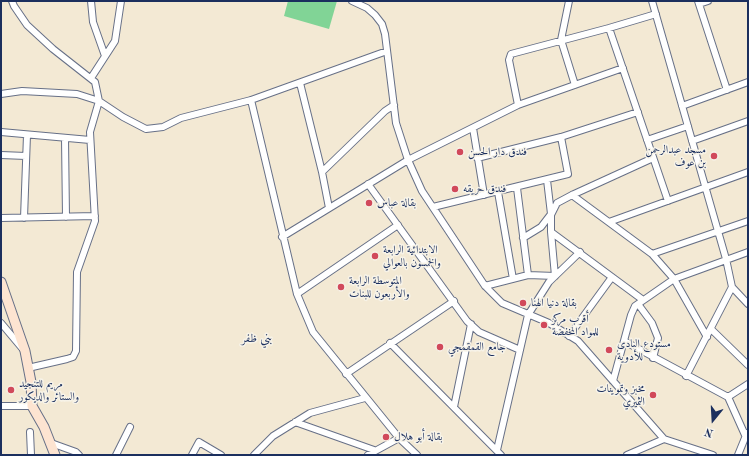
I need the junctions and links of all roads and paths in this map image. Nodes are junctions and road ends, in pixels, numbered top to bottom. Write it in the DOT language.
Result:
graph roads {
  1 [pos="12,1"];
  2 [pos="91,1"];
  3 [pos="121,1"];
  4 [pos="352,1"];
  5 [pos="569,1"];
  6 [pos="652,1"];
  7 [pos="708,1"];
  8 [pos="699,3"];
  9 [pos="656,14"];
  10 [pos="609,28"];
  11 [pos="562,40"];
  12 [pos="387,51"];
  13 [pos="105,56"];
  14 [pos="623,68"];
  15 [pos="91,78"];
  16 [pos="748,82"];
  17 [pos="300,83"];
  18 [pos="575,85"];
  19 [pos="727,90"];
  20 [pos="1,94"];
  21 [pos="251,100"];
  22 [pos="99,101"];
  23 [pos="394,105"];
  24 [pos="518,105"];
  25 [pos="682,106"];
  26 [pos="638,112"];
  27 [pos="748,121"];
  28 [pos="688,126"];
  29 [pos="473,128"];
  30 [pos="1,132"];
  31 [pos="27,134"];
  32 [pos="561,137"];
  33 [pos="64,138"];
  34 [pos="90,140"];
  35 [pos="647,140"];
  36 [pos="692,141"];
  37 [pos="1,155"];
  38 [pos="26,156"];
  39 [pos="478,158"];
  40 [pos="653,158"];
  41 [pos="408,160"];
  42 [pos="322,172"];
  43 [pos="748,172"];
  44 [pos="547,180"];
  45 [pos="368,184"];
  46 [pos="517,188"];
  47 [pos="706,188"];
  48 [pos="498,192"];
  49 [pos="572,194"];
  50 [pos="484,195"];
  51 [pos="668,201"];
  52 [pos="433,207"];
  53 [pos="329,208"];
  54 [pos="551,214"];
  55 [pos="95,216"];
  56 [pos="66,217"];
  57 [pos="1,218"];
  58 [pos="24,218"];
  59 [pos="748,221"];
  60 [pos="609,222"];
  61 [pos="398,225"];
  62 [pos="551,232"];
  63 [pos="718,232"];
  64 [pos="282,237"];
  65 [pos="524,238"];
  66 [pos="580,252"];
  67 [pos="748,252"];
  68 [pos="652,254"];
  69 [pos="726,259"];
  70 [pos="528,275"];
  71 [pos="555,276"];
  72 [pos="612,277"];
  73 [pos="513,279"];
  74 [pos="674,279"];
  75 [pos="1,282"];
  76 [pos="485,286"];
  77 [pos="732,287"];
  78 [pos="297,294"];
  79 [pos="454,301"];
  80 [pos="641,302"];
  81 [pos="748,304"];
  82 [pos="528,315"];
  83 [pos="1,323"];
  84 [pos="471,324"];
  85 [pos="712,329"];
  86 [pos="569,336"];
  87 [pos="707,337"];
  88 [pos="624,342"];
  89 [pos="390,343"];
  90 [pos="520,350"];
  91 [pos="25,351"];
  92 [pos="653,358"];
  93 [pos="748,365"];
  94 [pos="28,368"];
  95 [pos="346,374"];
  96 [pos="686,376"];
  97 [pos="613,381"];
  98 [pos="748,384"];
  99 [pos="728,397"];
  100 [pos="365,398"];
  101 [pos="1,406"];
  102 [pos="32,406"];
  103 [pos="454,407"];
  104 [pos="295,422"];
  105 [pos="130,427"];
  106 [pos="30,432"];
  107 [pos="746,433"];
  108 [pos="399,438"];
  109 [pos="664,439"];
  110 [pos="51,443"];
  111 [pos="374,450"];
  112 [pos="642,452"];
  113 [pos="499,453"];
  114 [pos="698,453"];
  115 [pos="31,455"];
  116 [pos="55,455"];
  117 [pos="79,455"];
  118 [pos="116,455"];
  119 [pos="192,455"];
  120 [pos="221,455"];
  121 [pos="254,455"];
  122 [pos="368,455"];
  123 [pos="417,455"];
  124 [pos="626,455"];
  125 [pos="712,455"];
  126 [pos="738,455"];
  1 -- 15 [label="street"];
  2 -- 13 [label="street"];
  3 -- 13 [label="street"];
  4 -- 12 [label="street"];
  5 -- 11 [label="street"];
  6 -- 9 [label="street"];
  7 -- 8 [label="street"];
  8 -- 19 [label="street"];
  9 -- 10 [label="street"];
  9 -- 25 [label="street"];
  10 -- 11 [label="street"];
  10 -- 14 [label="street"];
  11 -- 18 [label="street"];
  11 -- 24 [label="street"];
  12 -- 17 [label="street"];
  12 -- 23 [label="street"];
  13 -- 15 [label="street"];
  14 -- 18 [label="street"];
  14 -- 26 [label="street"];
  15 -- 22 [label="street"];
  16 -- 19 [label="street"];
  17 -- 21 [label="street"];
  17 -- 42 [label="street"];
  18 -- 24 [label="street"];
  19 -- 25 [label="street"];
  20 -- 22 [label="street"];
  21 -- 22 [label="street"];
  21 -- 64 [label="street"];
  22 -- 34 [label="street"];
  23 -- 41 [label="street"];
  23 -- 42 [label="street"];
  24 -- 29 [label="street"];
  25 -- 28 [label="street"];
  26 -- 32 [label="street"];
  26 -- 35 [label="street"];
  27 -- 36 [label="street"];
  28 -- 35 [label="street"];
  28 -- 36 [label="street"];
  29 -- 39 [label="street"];
  29 -- 41 [label="street"];
  30 -- 31 [label="street"];
  31 -- 33 [label="street"];
  31 -- 38 [label="street"];
  32 -- 39 [label="street"];
  32 -- 44 [label="street"];
  33 -- 34 [label="street"];
  33 -- 56 [label="street"];
  34 -- 55 [label="street"];
  35 -- 40 [label="street"];
  36 -- 47 [label="street"];
  37 -- 38 [label="street"];
  38 -- 58 [label="street"];
  39 -- 50 [label="street"];
  40 -- 49 [label="street"];
  40 -- 51 [label="street"];
  41 -- 45 [label="street"];
  41 -- 52 [label="street"];
  42 -- 53 [label="street"];
  43 -- 47 [label="street"];
  44 -- 46 [label="street"];
  44 -- 54 [label="street"];
  45 -- 53 [label="street"];
  45 -- 61 [label="street"];
  46 -- 48 [label="street"];
  46 -- 65 [label="street"];
  47 -- 51 [label="street"];
  47 -- 63 [label="street"];
  48 -- 50 [label="street"];
  48 -- 73 [label="street"];
  49 -- 54 [label="street"];
  49 -- 60 [label="street"];
  50 -- 52 [label="street"];
  51 -- 60 [label="street"];
  52 -- 76 [label="street"];
  53 -- 64 [label="street"];
  54 -- 62 [label="street"];
  54 -- 65 [label="street"];
  55 -- 56 [label="street"];
  55 -- 94 [label="street"];
  56 -- 58 [label="street"];
  57 -- 58 [label="street"];
  59 -- 63 [label="street"];
  60 -- 68 [label="street"];
  61 -- 78 [label="street"];
  61 -- 79 [label="street"];
  62 -- 66 [label="street"];
  62 -- 71 [label="street"];
  63 -- 68 [label="street"];
  63 -- 69 [label="street"];
  64 -- 78 [label="street"];
  65 -- 70 [label="street"];
  66 -- 71 [label="street"];
  66 -- 72 [label="street"];
  67 -- 69 [label="street"];
  68 -- 74 [label="street"];
  69 -- 74 [label="street"];
  69 -- 77 [label="street"];
  70 -- 71 [label="street"];
  70 -- 73 [label="street"];
  71 -- 82 [label="street"];
  72 -- 80 [label="street"];
  72 -- 86 [label="street"];
  73 -- 76 [label="street"];
  74 -- 80 [label="street"];
  74 -- 87 [label="street"];
  75 -- 91 [label="main road"];
  76 -- 82 [label="street"];
  77 -- 81 [label="street"];
  77 -- 85 [label="street"];
  78 -- 95 [label="street"];
  79 -- 84 [label="street"];
  79 -- 89 [label="street"];
  80 -- 88 [label="street"];
  80 -- 92 [label="street"];
  82 -- 86 [label="street"];
  82 -- 90 [label="street"];
  83 -- 91 [label="street"];
  84 -- 90 [label="street"];
  84 -- 103 [label="street"];
  85 -- 87 [label="street"];
  85 -- 93 [label="street"];
  86 -- 97 [label="street"];
  87 -- 96 [label="street"];
  88 -- 92 [label="street"];
  88 -- 97 [label="street"];
  89 -- 95 [label="street"];
  89 -- 103 [label="street"];
  90 -- 113 [label="street"];
  91 -- 94 [label="main road"];
  92 -- 96 [label="street"];
  94 -- 102 [label="main road"];
  95 -- 100 [label="street"];
  96 -- 99 [label="street"];
  97 -- 109 [label="street"];
  98 -- 99 [label="street"];
  99 -- 107 [label="street"];
  100 -- 104 [label="street"];
  100 -- 108 [label="street"];
  101 -- 102 [label="street"];
  102 -- 110 [label="main road"];
  103 -- 113 [label="street"];
  104 -- 111 [label="street"];
  104 -- 121 [label="street"];
  105 -- 118 [label="street"];
  106 -- 115 [label="street"];
  107 -- 126 [label="street"];
  108 -- 111 [label="street"];
  108 -- 123 [label="street"];
  109 -- 112 [label="street"];
  109 -- 114 [label="street"];
  110 -- 116 [label="main road"];
  110 -- 117 [label="street"];
  111 -- 122 [label="street"];
  112 -- 124 [label="street"];
  114 -- 125 [label="street"];
  119 -- 120 [label="street"];
}
